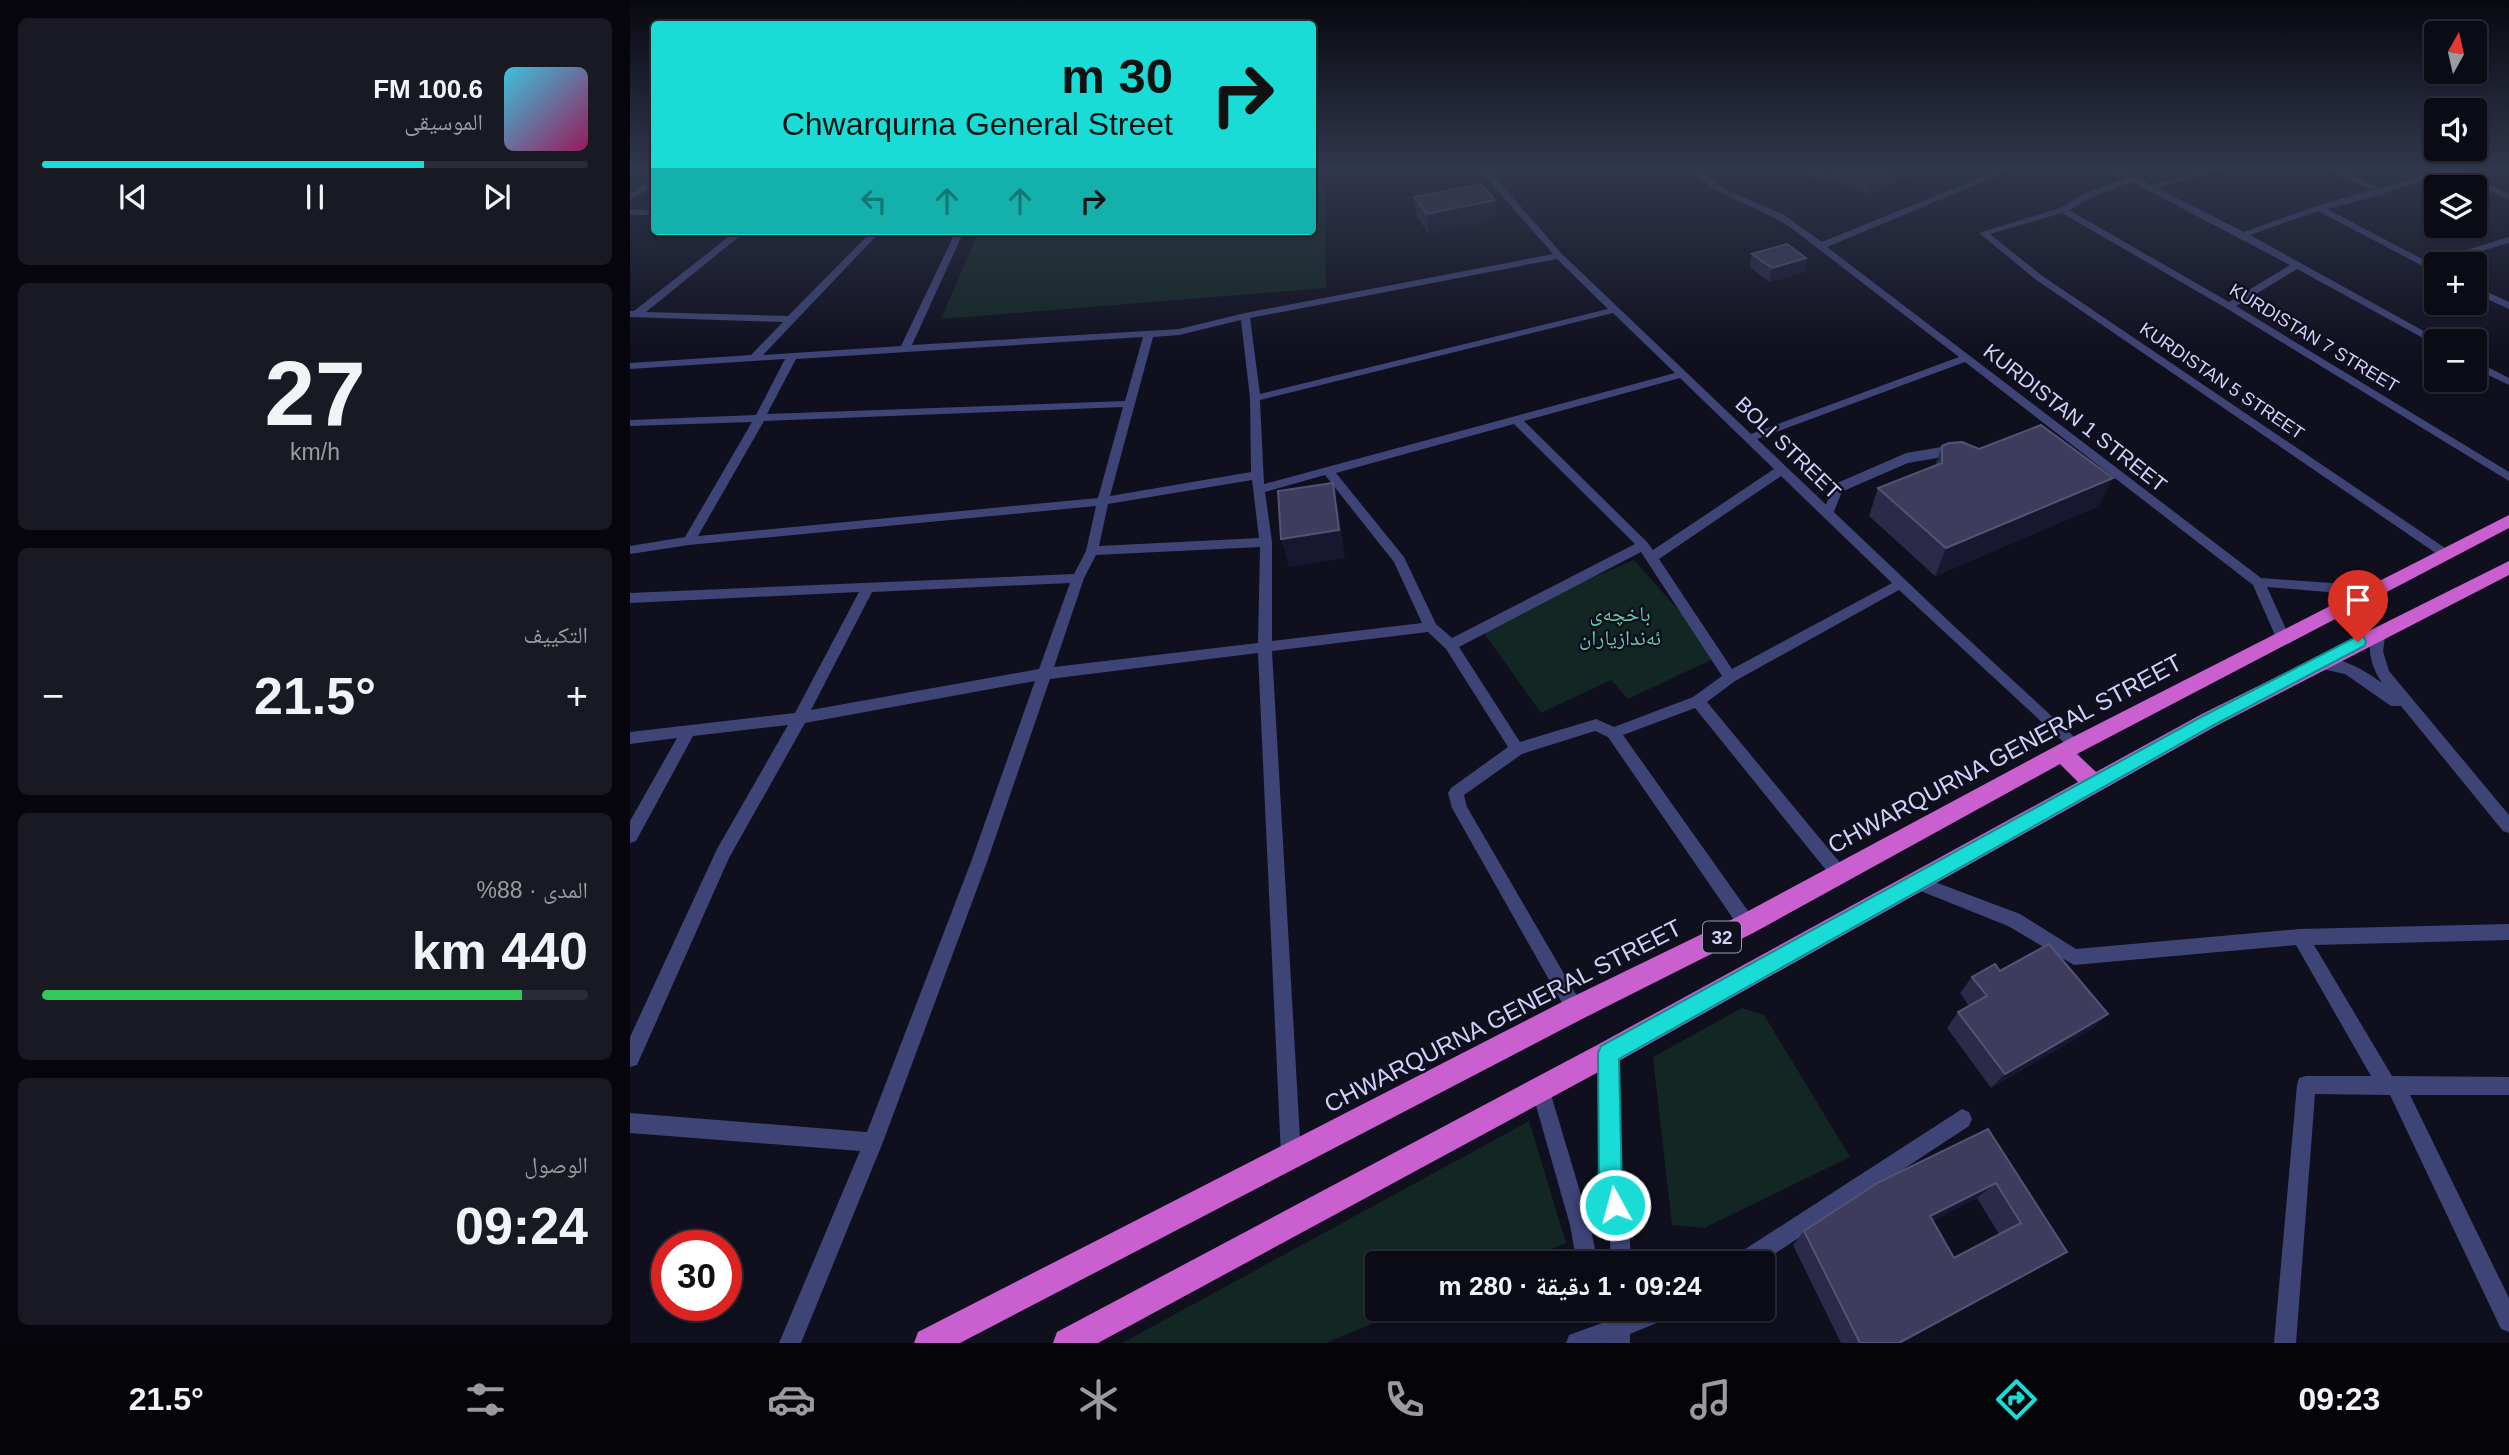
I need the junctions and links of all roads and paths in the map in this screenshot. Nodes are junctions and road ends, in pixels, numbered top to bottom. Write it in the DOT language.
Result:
graph roads {
  1 [pos="1538,232"];
  2 [pos="1800,232"];
  3 [pos="1856,232"];
  4 [pos="1988,232"];
  5 [pos="2100,232"];
  6 [pos="2236,232"];
  7 [pos="2252,232"];
  8 [pos="2364,232"];
  9 [pos="737,235"];
  10 [pos="873,235"];
  11 [pos="958,235"];
  12 [pos="2243,235"];
  13 [pos="2509,240"];
  14 [pos="1821,246"];
  15 [pos="2474,252"];
  16 [pos="1559,256"];
  17 [pos="2424,263"];
  18 [pos="2297,265"];
  19 [pos="2487,295"];
  20 [pos="2228,306"];
  21 [pos="2509,306"];
  22 [pos="1615,310"];
  23 [pos="634,314"];
  24 [pos="1245,316"];
  25 [pos="791,319"];
  26 [pos="1149,334"];
  27 [pos="2424,335"];
  28 [pos="906,347"];
  29 [pos="793,355"];
  30 [pos="754,358"];
  31 [pos="1966,358"];
  32 [pos="630,366"];
  33 [pos="2487,370"];
  34 [pos="1684,374"];
  35 [pos="2509,382"];
  36 [pos="1255,398"];
  37 [pos="1129,404"];
  38 [pos="760,418"];
  39 [pos="1516,419"];
  40 [pos="630,424"];
  41 [pos="1750,438"];
  42 [pos="1971,449"];
  43 [pos="1783,469"];
  44 [pos="1329,472"];
  45 [pos="2509,477"];
  46 [pos="1258,482"];
  47 [pos="1103,501"];
  48 [pos="1828,513"];
  49 [pos="2509,521"];
  50 [pos="689,541"];
  51 [pos="1266,542"];
  52 [pos="1643,545"];
  53 [pos="630,550"];
  54 [pos="1091,551"];
  55 [pos="2444,553"];
  56 [pos="1652,557"];
  57 [pos="2509,566"];
  58 [pos="1078,578"];
  59 [pos="2258,582"];
  60 [pos="1900,584"];
  61 [pos="868,587"];
  62 [pos="2374,591"];
  63 [pos="630,598"];
  64 [pos="1431,627"];
  65 [pos="2379,631"];
  66 [pos="2283,638"];
  67 [pos="1451,645"];
  68 [pos="1265,647"];
  69 [pos="2318,663"];
  70 [pos="1043,674"];
  71 [pos="1731,677"];
  72 [pos="1699,701"];
  73 [pos="800,718"];
  74 [pos="2416,719"];
  75 [pos="689,730"];
  76 [pos="1613,733"];
  77 [pos="630,738"];
  78 [pos="1517,749"];
  79 [pos="2069,749"];
  80 [pos="2095,785"];
  81 [pos="2509,826"];
  82 [pos="630,836"];
  83 [pos="1840,875"];
  84 [pos="1919,883"];
  85 [pos="1747,924"];
  86 [pos="2509,932"];
  87 [pos="2300,937"];
  88 [pos="1575,1009"];
  89 [pos="1608,1053"];
  90 [pos="630,1058"];
  91 [pos="2509,1086"];
  92 [pos="2392,1087"];
  93 [pos="1540,1088"];
  94 [pos="1962,1119"];
  95 [pos="630,1123"];
  96 [pos="873,1142"];
  97 [pos="1291,1156"];
  98 [pos="1585,1251"];
  99 [pos="1620,1251"];
  100 [pos="1760,1251"];
  101 [pos="2509,1321"];
  102 [pos="1615,1323"];
  103 [pos="790,1343"];
  104 [pos="929,1343"];
  105 [pos="1068,1343"];
  106 [pos="1577,1343"];
  107 [pos="2285,1343"];
  1 -- 16 [label="street, BOLI STREET"];
  2 -- 14 [label="street, KURDISTAN 1 STREET"];
  3 -- 14 [label="street"];
  4 -- 55 [label="street, KURDISTAN 5 STREET"];
  5 -- 20 [label="street, KURDISTAN 7 STREET"];
  6 -- 12 [label="street"];
  7 -- 12 [label="street"];
  8 -- 17 [label="street"];
  9 -- 23 [label="street"];
  10 -- 25 [label="street"];
  11 -- 28 [label="street"];
  12 -- 18 [label="street"];
  13 -- 15 [label="street"];
  14 -- 31 [label="street, KURDISTAN 1 STREET"];
  16 -- 22 [label="street, BOLI STREET"];
  16 -- 24 [label="street"];
  18 -- 20 [label="street"];
  18 -- 27 [label="street"];
  19 -- 21 [label="street"];
  20 -- 45 [label="street, KURDISTAN 7 STREET"];
  22 -- 34 [label="street, BOLI STREET"];
  22 -- 36 [label="street"];
  23 -- 25 [label="street"];
  24 -- 26 [label="street"];
  24 -- 36 [label="street"];
  25 -- 30 [label="street"];
  26 -- 28 [label="street"];
  26 -- 37 [label="street"];
  28 -- 29 [label="street"];
  29 -- 30 [label="street"];
  29 -- 38 [label="street"];
  30 -- 32 [label="street"];
  31 -- 41 [label="street"];
  31 -- 59 [label="street, KURDISTAN 1 STREET"];
  33 -- 35 [label="street"];
  34 -- 39 [label="street"];
  34 -- 41 [label="street, BOLI STREET"];
  36 -- 46 [label="street"];
  37 -- 38 [label="street"];
  37 -- 47 [label="street"];
  38 -- 40 [label="street"];
  38 -- 50 [label="street"];
  39 -- 44 [label="street"];
  39 -- 52 [label="street"];
  41 -- 43 [label="street, BOLI STREET"];
  42 -- 48 [label="lane"];
  43 -- 48 [label="street, BOLI STREET"];
  43 -- 56 [label="street"];
  44 -- 46 [label="street"];
  44 -- 64 [label="street"];
  46 -- 47 [label="street"];
  46 -- 51 [label="street"];
  47 -- 50 [label="street"];
  47 -- 54 [label="street"];
  48 -- 60 [label="street, BOLI STREET"];
  49 -- 55 [label="highway, CHWARQURNA GENERAL STREET / 32"];
  50 -- 53 [label="street"];
  51 -- 54 [label="street"];
  51 -- 68 [label="street"];
  52 -- 56 [label="street"];
  52 -- 67 [label="street"];
  54 -- 58 [label="street"];
  55 -- 62 [label="highway, CHWARQURNA GENERAL STREET / 32"];
  56 -- 71 [label="street"];
  57 -- 65 [label="highway, 32"];
  58 -- 61 [label="street"];
  58 -- 70 [label="street"];
  59 -- 62 [label="street"];
  59 -- 66 [label="street, KURDISTAN 1 STREET"];
  60 -- 71 [label="street"];
  60 -- 79 [label="street, BOLI STREET"];
  61 -- 63 [label="street"];
  61 -- 73 [label="street"];
  62 -- 66 [label="highway, CHWARQURNA GENERAL STREET / 32"];
  64 -- 67 [label="street"];
  64 -- 68 [label="street"];
  65 -- 69 [label="highway, 32"];
  65 -- 74 [label="street"];
  66 -- 79 [label="highway, CHWARQURNA GENERAL STREET / 32"];
  67 -- 78 [label="street"];
  68 -- 70 [label="street"];
  68 -- 97 [label="street"];
  69 -- 74 [label="street"];
  69 -- 80 [label="highway, 32"];
  70 -- 73 [label="street"];
  70 -- 96 [label="street"];
  71 -- 72 [label="street"];
  72 -- 76 [label="street"];
  72 -- 83 [label="street"];
  73 -- 75 [label="street"];
  73 -- 90 [label="street"];
  74 -- 81 [label="street"];
  75 -- 77 [label="street"];
  75 -- 82 [label="street"];
  76 -- 78 [label="street"];
  76 -- 85 [label="street"];
  78 -- 88 [label="street"];
  79 -- 80 [label="highway"];
  79 -- 83 [label="highway, CHWARQURNA GENERAL STREET / 32"];
  80 -- 84 [label="highway, 32"];
  83 -- 85 [label="highway, CHWARQURNA GENERAL STREET / 32"];
  84 -- 87 [label="street"];
  84 -- 89 [label="highway, 32"];
  85 -- 88 [label="highway, CHWARQURNA GENERAL STREET / 32"];
  86 -- 87 [label="street"];
  87 -- 92 [label="street"];
  88 -- 97 [label="highway, CHWARQURNA GENERAL STREET / 32"];
  89 -- 93 [label="highway, 32"];
  89 -- 99 [label="street"];
  91 -- 92 [label="street"];
  92 -- 101 [label="street"];
  92 -- 107 [label="street"];
  93 -- 98 [label="street"];
  93 -- 105 [label="highway, 32"];
  94 -- 100 [label="street"];
  95 -- 96 [label="street"];
  96 -- 103 [label="street"];
  97 -- 104 [label="highway, CHWARQURNA GENERAL STREET / 32"];
  102 -- 106 [label="street"];
}
